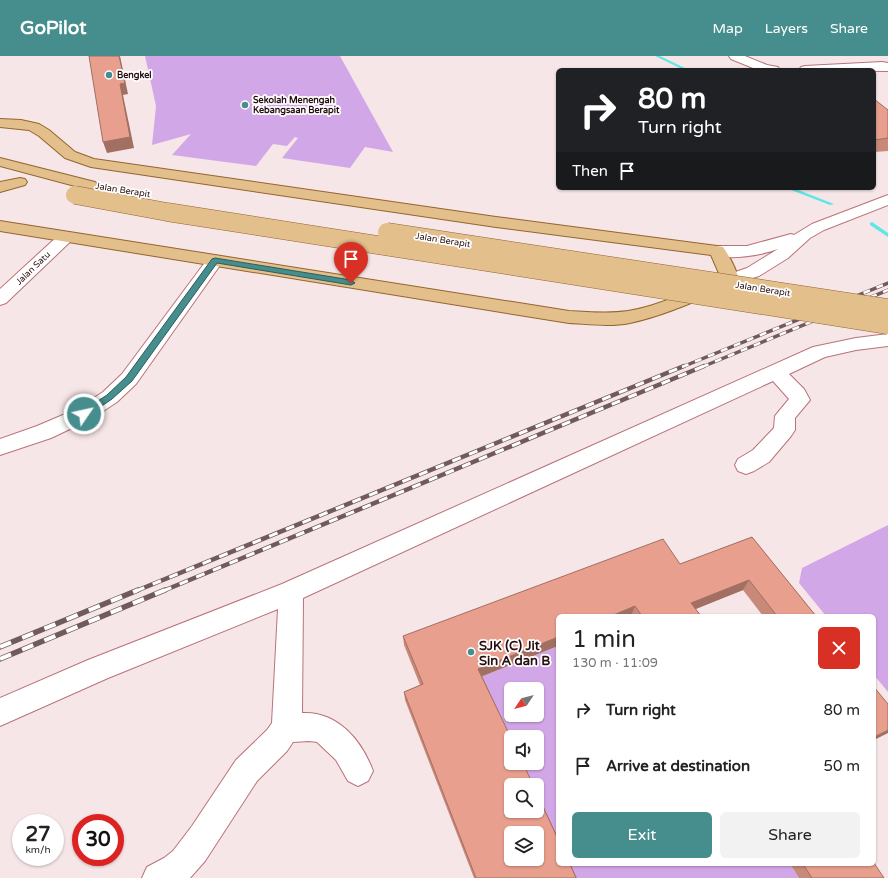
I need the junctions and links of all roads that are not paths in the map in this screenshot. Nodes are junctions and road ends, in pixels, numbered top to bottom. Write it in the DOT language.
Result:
graph roads {
  1 [pos="734,56"];
  2 [pos="888,67"];
  3 [pos="764,68"];
  4 [pos="844,68"];
  5 [pos="0,123"];
  6 [pos="0,162"];
  7 [pos="0,178"];
  8 [pos="20,182"];
  9 [pos="0,186"];
  10 [pos="888,200"];
  11 [pos="0,226"];
  12 [pos="804,235"];
  13 [pos="66,236"];
  14 [pos="717,251"];
  15 [pos="215,260"];
  16 [pos="730,280"];
  17 [pos="0,299"];
  18 [pos="888,308"];
  19 [pos="888,325"];
  20 [pos="888,340"];
  21 [pos="776,372"];
  22 [pos="0,447"];
  23 [pos="746,465"];
  24 [pos="291,592"];
  25 [pos="0,712"];
  26 [pos="286,728"];
  27 [pos="358,771"];
  28 [pos="158,878"];
  1 -- 3 [label="street"];
  2 -- 4 [label="street"];
  5 -- 14 [label="main road"];
  6 -- 18 [label="main road, Jalan Berapit, bridge"];
  7 -- 8 [label="main road"];
  8 -- 9 [label="main road"];
  8 -- 19 [label="main road, bridge"];
  10 -- 12 [label="street"];
  11 -- 13 [label="main road"];
  12 -- 14 [label="street"];
  12 -- 16 [label="street"];
  13 -- 15 [label="main road"];
  13 -- 17 [label="street, Jalan Satu"];
  14 -- 16 [label="main road"];
  15 -- 16 [label="main road"];
  15 -- 22 [label="street"];
  20 -- 21 [label="street"];
  21 -- 23 [label="street"];
  21 -- 24 [label="street"];
  24 -- 25 [label="street"];
  24 -- 26 [label="street"];
  26 -- 27 [label="street"];
  26 -- 28 [label="street"];
}
